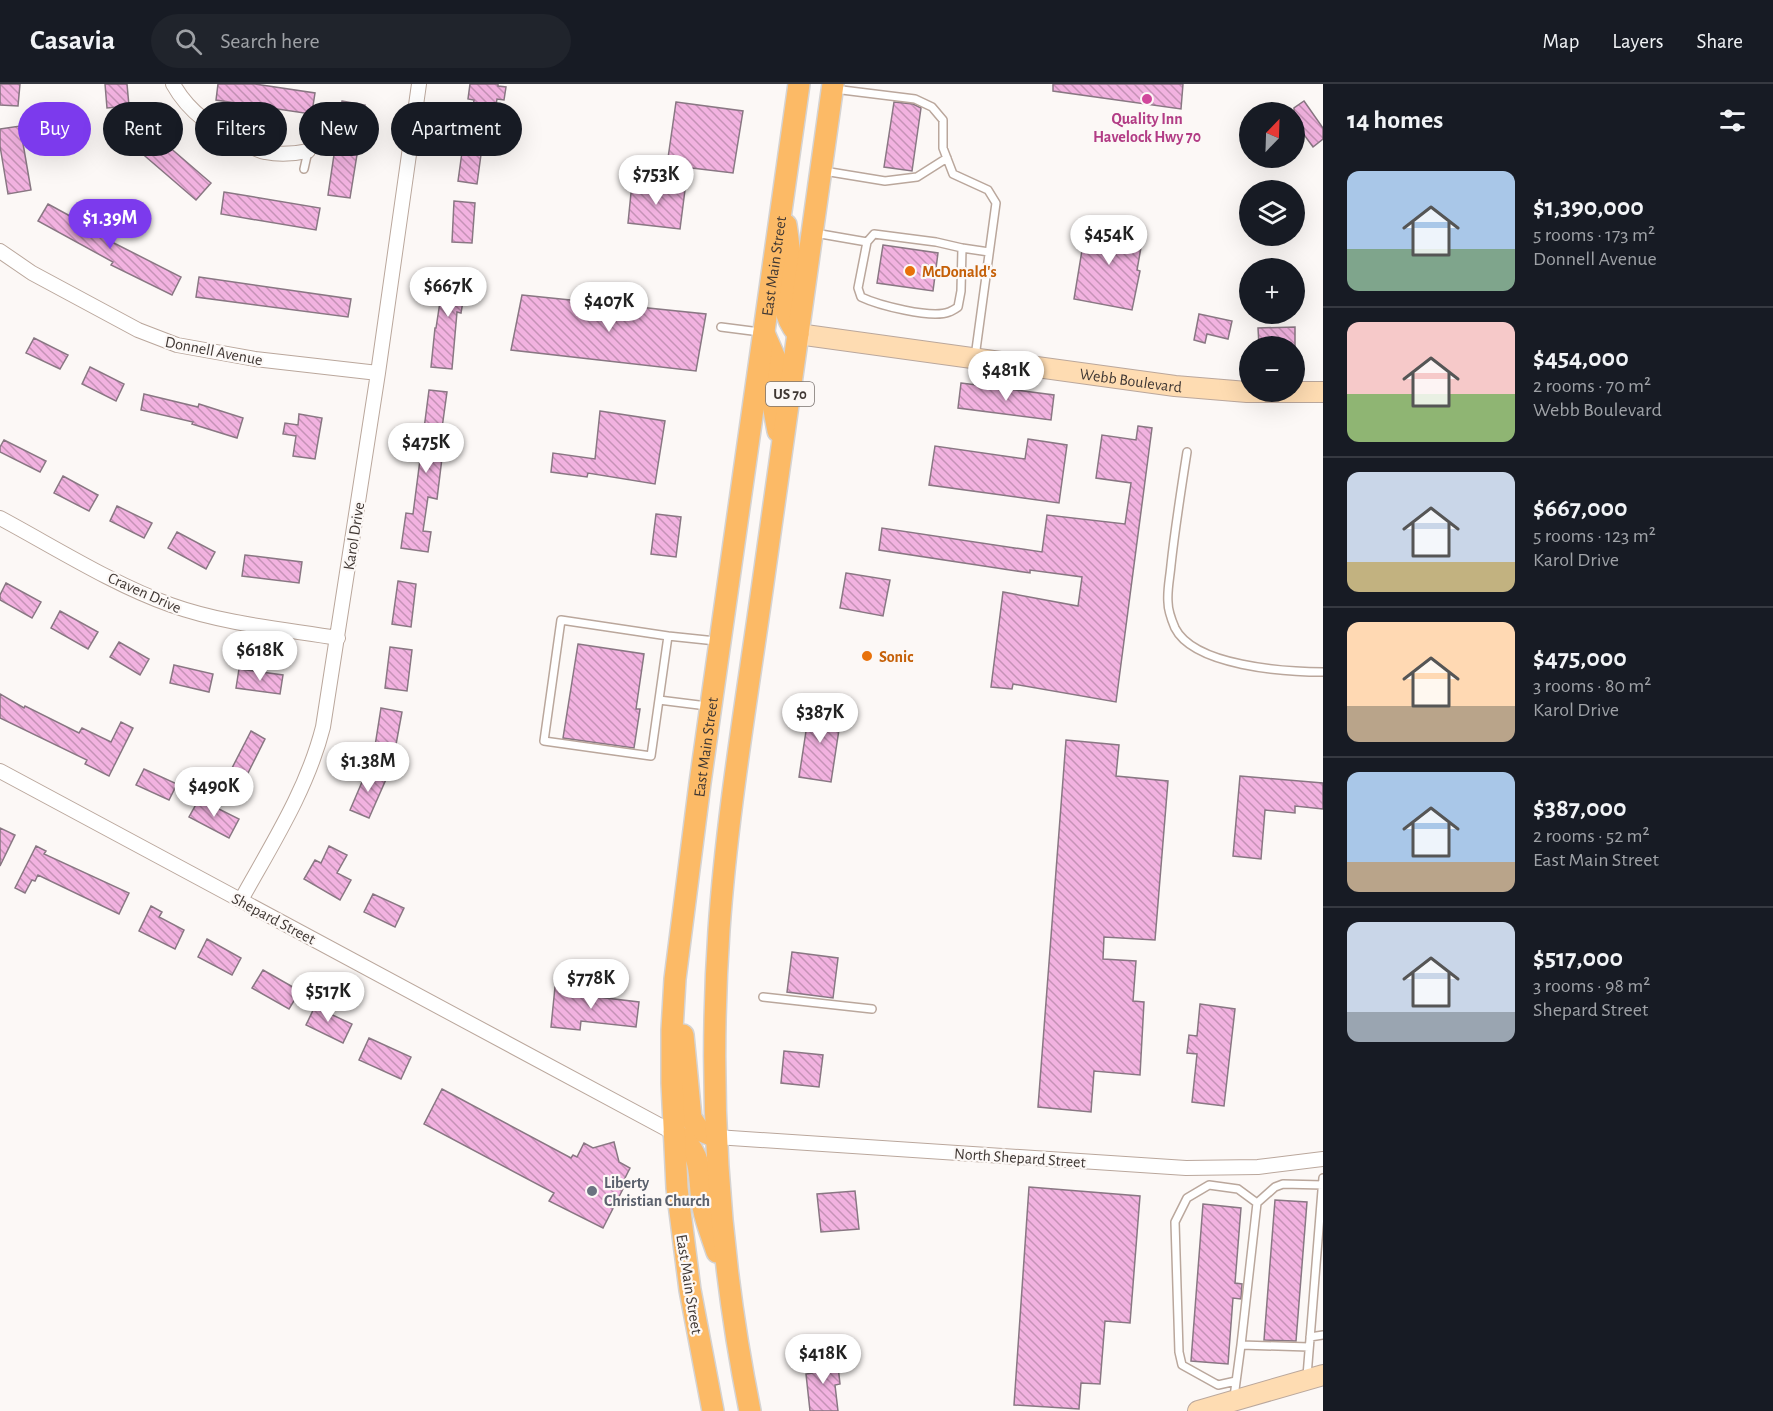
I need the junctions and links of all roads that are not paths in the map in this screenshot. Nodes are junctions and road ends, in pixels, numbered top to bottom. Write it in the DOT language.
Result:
graph roads {
  1 [pos="173,84"];
  2 [pos="419,84"];
  3 [pos="799,84"];
  4 [pos="833,86"];
  5 [pos="299,153"];
  6 [pos="307,156"];
  7 [pos="947,158"];
  8 [pos="304,169"];
  9 [pos="821,171"];
  10 [pos="783,199"];
  11 [pos="812,233"];
  12 [pos="867,242"];
  13 [pos="962,248"];
  14 [pos="0,251"];
  15 [pos="990,252"];
  16 [pos="721,327"];
  17 [pos="764,333"];
  18 [pos="798,334"];
  19 [pos="975,359"];
  20 [pos="378,373"];
  21 [pos="1323,392"];
  22 [pos="1187,452"];
  23 [pos="781,453"];
  24 [pos="0,518"];
  25 [pos="668,636"];
  26 [pos="338,638"];
  27 [pos="720,641"];
  28 [pos="1323,672"];
  29 [pos="659,700"];
  30 [pos="711,707"];
  31 [pos="0,771"];
  32 [pos="700,783"];
  33 [pos="734,787"];
  34 [pos="241,900"];
  35 [pos="675,979"];
  36 [pos="763,997"];
  37 [pos="872,1009"];
  38 [pos="674,1133"];
  39 [pos="716,1137"];
  40 [pos="1323,1159"];
  41 [pos="1210,1168"];
  42 [pos="1323,1178"];
  43 [pos="1209,1185"];
  44 [pos="1323,1185"];
  45 [pos="1257,1203"];
  46 [pos="729,1286"];
  47 [pos="1323,1335"];
  48 [pos="1310,1337"];
  49 [pos="1241,1346"];
  50 [pos="1309,1347"];
  51 [pos="1315,1378"];
  52 [pos="1234,1391"];
  53 [pos="713,1411"];
  54 [pos="750,1411"];
  55 [pos="1198,1411"];
  1 -- 5 [label="street"];
  2 -- 20 [label="street, Karol Drive"];
  3 -- 10 [label="main road, East Main Street"];
  4 -- 7 [label="lane"];
  4 -- 9 [label="main road, East Main Street"];
  6 -- 8 [label="lane"];
  7 -- 9 [label="lane"];
  7 -- 15 [label="lane"];
  9 -- 11 [label="main road, East Main Street"];
  10 -- 17 [label="main road, East Main Street"];
  10 -- 18 [label="main road"];
  11 -- 12 [label="lane"];
  11 -- 18 [label="main road, East Main Street"];
  12 -- 13 [label="lane"];
  12 -- 13 [label="lane"];
  13 -- 15 [label="lane"];
  14 -- 20 [label="street, Donnell Avenue"];
  15 -- 19 [label="lane"];
  16 -- 17 [label="lane"];
  17 -- 23 [label="main road"];
  17 -- 27 [label="main road, East Main Street"];
  18 -- 19 [label="street, Webb Boulevard"];
  18 -- 23 [label="main road, East Main Street / US 70"];
  19 -- 21 [label="street, Webb Boulevard"];
  20 -- 26 [label="street, Karol Drive"];
  22 -- 28 [label="lane"];
  23 -- 33 [label="main road, East Main Street"];
  24 -- 26 [label="street, Craven Drive"];
  25 -- 27 [label="lane"];
  25 -- 29 [label="lane"];
  25 -- 29 [label="lane"];
  26 -- 34 [label="street, Karol Drive"];
  27 -- 30 [label="main road, East Main Street"];
  29 -- 30 [label="lane"];
  30 -- 32 [label="main road, East Main Street"];
  31 -- 34 [label="street, Shepard Street"];
  32 -- 33 [label="main road"];
  32 -- 35 [label="main road, East Main Street"];
  33 -- 39 [label="main road, East Main Street"];
  34 -- 38 [label="street, Shepard Street"];
  35 -- 38 [label="main road, East Main Street"];
  35 -- 39 [label="main road"];
  36 -- 37 [label="lane"];
  38 -- 46 [label="main road"];
  38 -- 53 [label="main road, East Main Street"];
  39 -- 41 [label="street, North Shepard Street"];
  39 -- 46 [label="main road, East Main Street"];
  40 -- 41 [label="street, North Shepard Street"];
  41 -- 43 [label="lane"];
  42 -- 44 [label="lane"];
  43 -- 45 [label="lane"];
  43 -- 52 [label="lane"];
  44 -- 45 [label="lane"];
  44 -- 48 [label="lane"];
  45 -- 49 [label="lane"];
  46 -- 54 [label="main road, East Main Street"];
  47 -- 48 [label="lane"];
  48 -- 50 [label="lane"];
  49 -- 50 [label="lane"];
  49 -- 52 [label="lane"];
  50 -- 51 [label="lane"];
  51 -- 52 [label="street"];
  52 -- 55 [label="street"];
}
